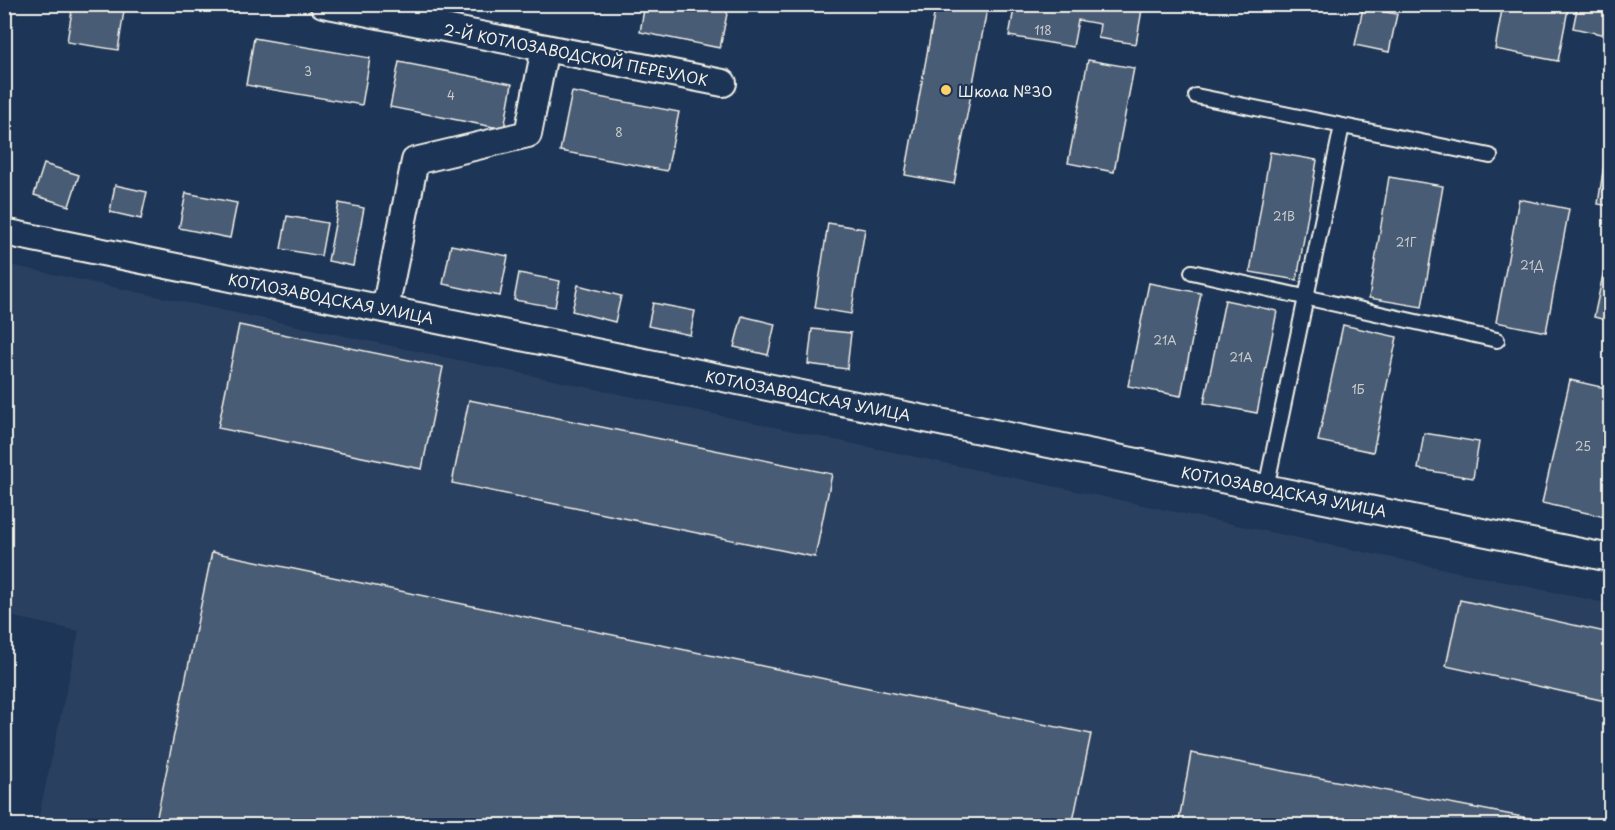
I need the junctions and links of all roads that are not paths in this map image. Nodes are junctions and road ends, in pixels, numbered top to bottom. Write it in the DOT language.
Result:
graph roads {
  1 [pos="323,4"];
  2 [pos="388,11"];
  3 [pos="545,48"];
  4 [pos="723,83"];
  5 [pos="1196,96"];
  6 [pos="1342,126"];
  7 [pos="1490,156"];
  8 [pos="4,232"];
  9 [pos="1192,272"];
  10 [pos="1306,297"];
  11 [pos="385,309"];
  12 [pos="1497,340"];
  13 [pos="1266,488"];
  14 [pos="1611,558"];
  1 -- 2 [label="street, 2-Й КОТЛОЗАВОДСКОЙ ПЕРЕУЛОК"];
  2 -- 3 [label="street, 2-Й КОТЛОЗАВОДСКОЙ ПЕРЕУЛОК"];
  3 -- 4 [label="street, 2-Й КОТЛОЗАВОДСКОЙ ПЕРЕУЛОК"];
  3 -- 11 [label="street"];
  5 -- 6 [label="lane"];
  6 -- 7 [label="lane"];
  6 -- 10 [label="lane"];
  8 -- 11 [label="street, КОТЛОЗАВОДСКАЯ УЛИЦА"];
  9 -- 10 [label="lane"];
  10 -- 12 [label="lane"];
  10 -- 13 [label="lane"];
  11 -- 13 [label="street, КОТЛОЗАВОДСКАЯ УЛИЦА"];
  13 -- 14 [label="street, КОТЛОЗАВОДСКАЯ УЛИЦА"];
}
